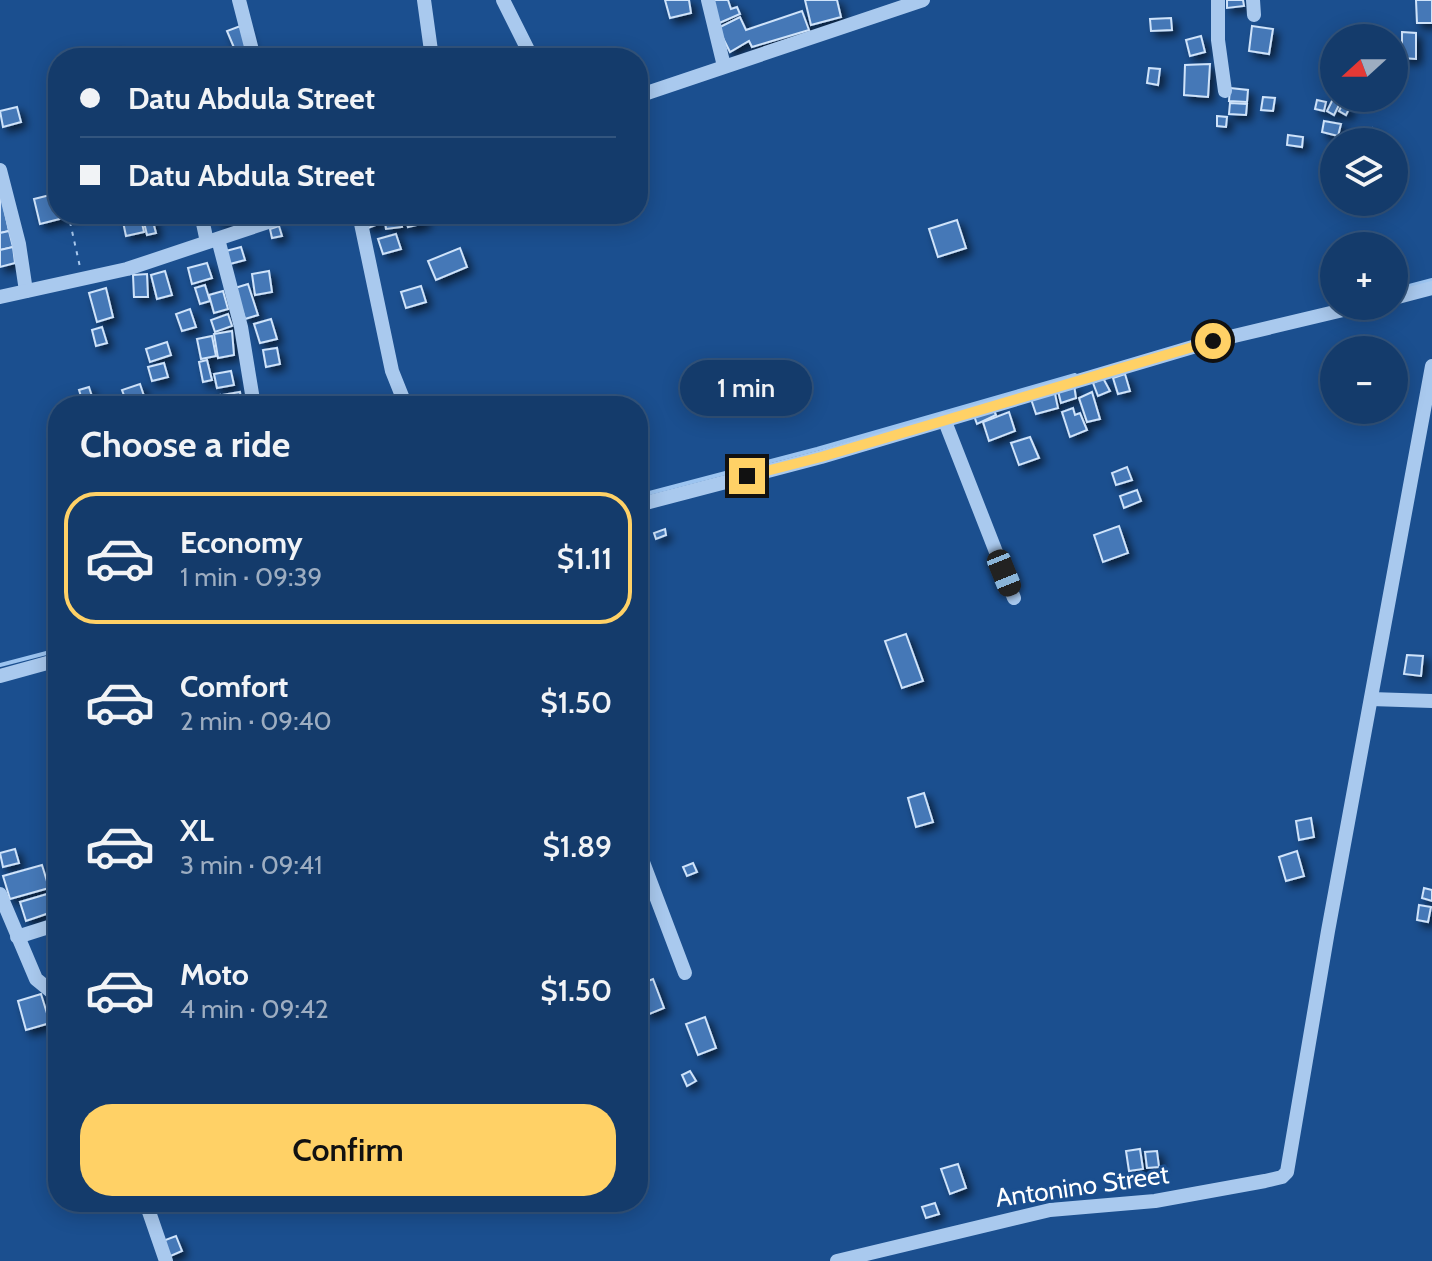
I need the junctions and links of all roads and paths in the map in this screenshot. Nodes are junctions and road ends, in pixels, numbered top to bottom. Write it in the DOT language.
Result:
graph roads {
  1 [pos="239,0"];
  2 [pos="424,0"];
  3 [pos="503,0"];
  4 [pos="708,0"];
  5 [pos="923,0"];
  6 [pos="1218,0"];
  7 [pos="251,48"];
  8 [pos="431,48"];
  9 [pos="527,48"];
  10 [pos="724,66"];
  11 [pos="1225,91"];
  12 [pos="648,93"];
  13 [pos="0,170"];
  14 [pos="70,224"];
  15 [pos="205,224"];
  16 [pos="262,224"];
  17 [pos="361,224"];
  18 [pos="213,241"];
  19 [pos="82,280"];
  20 [pos="1432,288"];
  21 [pos="26,291"];
  22 [pos="1408,294"];
  23 [pos="0,297"];
  24 [pos="1320,316"];
  25 [pos="1432,366"];
  26 [pos="252,396"];
  27 [pos="402,396"];
  28 [pos="944,419"];
  29 [pos="648,502"];
  30 [pos="1014,598"];
  31 [pos="48,663"];
  32 [pos="0,676"];
  33 [pos="1371,699"];
  34 [pos="1432,701"];
  35 [pos="648,875"];
  36 [pos="0,894"];
  37 [pos="48,927"];
  38 [pos="17,937"];
  39 [pos="685,973"];
  40 [pos="48,989"];
  41 [pos="149,1212"];
  42 [pos="166,1261"];
  43 [pos="837,1261"];
  1 -- 7 [label="street"];
  2 -- 8 [label="street"];
  3 -- 9 [label="street"];
  4 -- 10 [label="street"];
  5 -- 10 [label="street"];
  6 -- 11 [label="street"];
  10 -- 12 [label="street"];
  13 -- 21 [label="street"];
  14 -- 19 [label="path"];
  15 -- 18 [label="street"];
  16 -- 18 [label="street"];
  17 -- 27 [label="street"];
  18 -- 19 [label="street"];
  18 -- 26 [label="street"];
  19 -- 21 [label="street"];
  20 -- 22 [label="street"];
  21 -- 23 [label="street"];
  24 -- 28 [label="street"];
  25 -- 33 [label="street"];
  28 -- 29 [label="street"];
  28 -- 30 [label="street"];
  31 -- 32 [label="street"];
  33 -- 34 [label="street"];
  33 -- 43 [label="street, Antonino Street"];
  35 -- 39 [label="street"];
  36 -- 38 [label="street"];
  37 -- 38 [label="street"];
  38 -- 40 [label="street"];
  41 -- 42 [label="street"];
}
